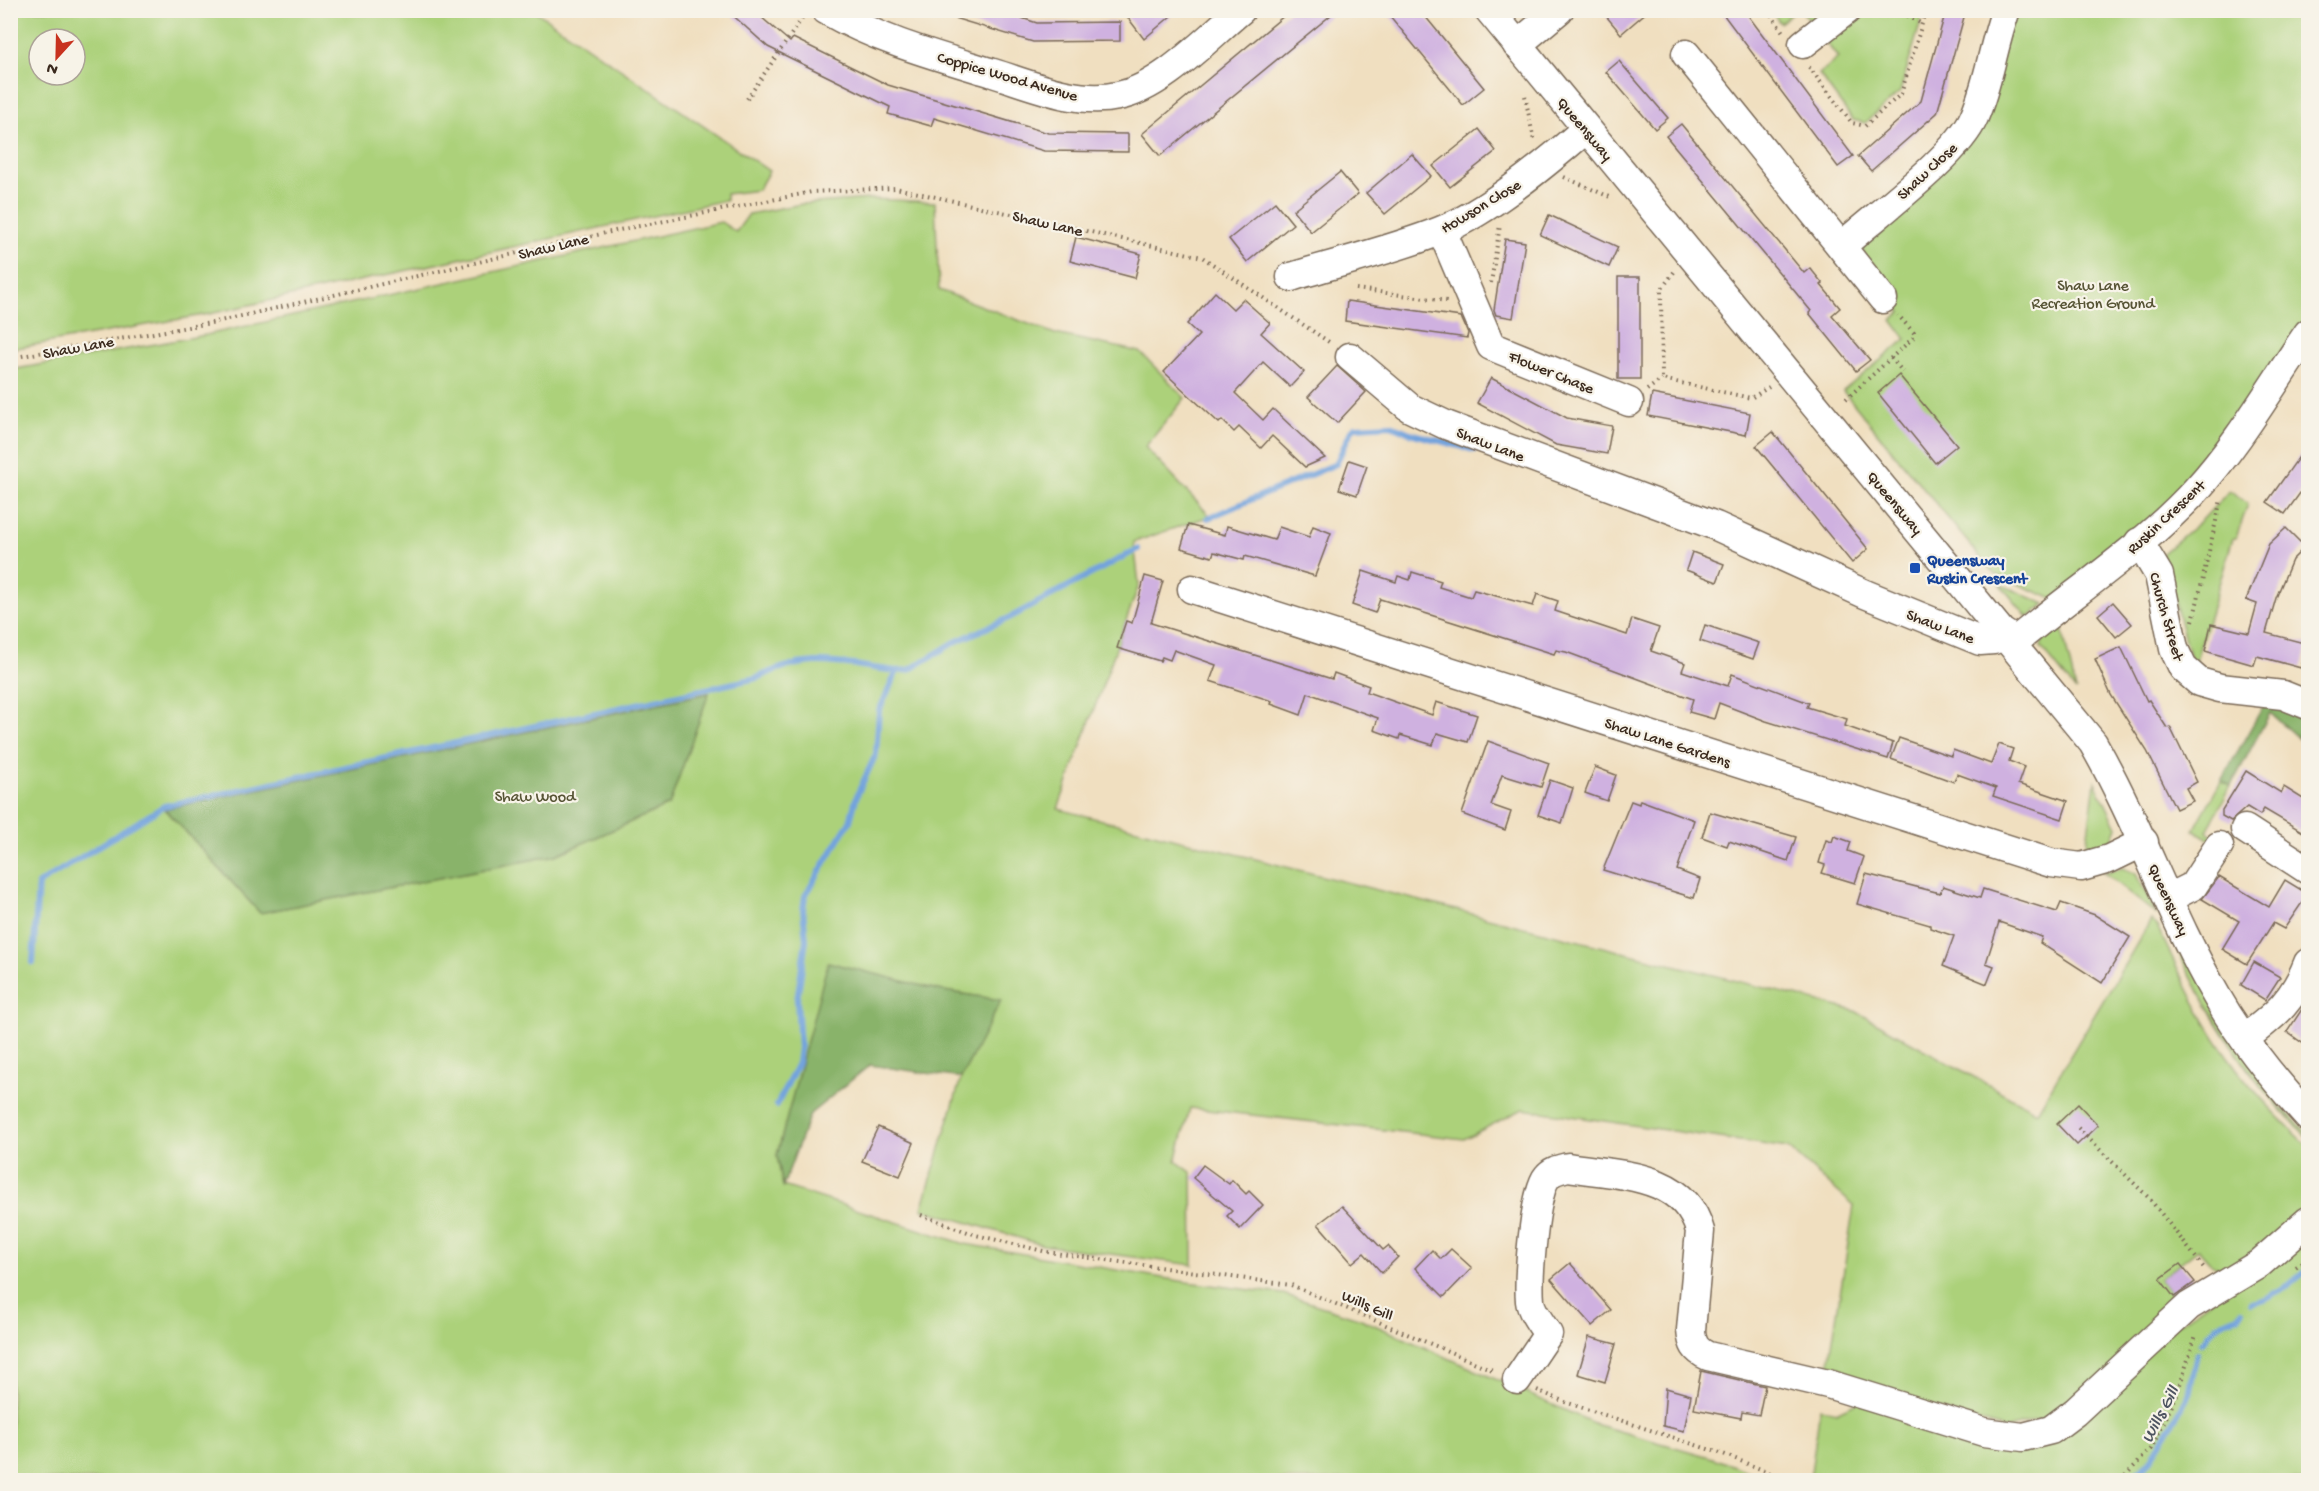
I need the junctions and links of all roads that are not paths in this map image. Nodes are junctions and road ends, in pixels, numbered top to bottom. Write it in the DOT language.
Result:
graph roads {
  1 [pos="1241,10"];
  2 [pos="1489,10"];
  3 [pos="1559,10"];
  4 [pos="1847,10"];
  5 [pos="2006,10"];
  6 [pos="815,14"];
  7 [pos="1517,45"];
  8 [pos="1797,46"];
  9 [pos="1686,54"];
  10 [pos="1586,129"];
  11 [pos="1442,231"];
  12 [pos="1843,245"];
  13 [pos="1291,277"];
  14 [pos="1883,299"];
  15 [pos="2308,333"];
  16 [pos="1350,357"];
  17 [pos="1629,402"];
  18 [pos="2139,542"];
  19 [pos="1192,589"];
  20 [pos="2009,639"];
  21 [pos="2304,696"];
  22 [pos="2246,829"];
  23 [pos="2144,842"];
  24 [pos="2219,846"];
  25 [pos="2308,870"];
  26 [pos="2169,898"];
  27 [pos="2308,963"];
  28 [pos="2244,1040"];
  29 [pos="2308,1117"];
  30 [pos="2308,1221"];
  31 [pos="1517,1380"];
  1 -- 6 [label="street, Coppice Wood Avenue"];
  2 -- 7 [label="street, Queensway"];
  3 -- 7 [label="street"];
  4 -- 8 [label="street"];
  5 -- 12 [label="street, Shaw Close"];
  7 -- 10 [label="street, Queensway"];
  9 -- 12 [label="street"];
  10 -- 11 [label="street, Howson Close"];
  10 -- 20 [label="street, Queensway"];
  11 -- 13 [label="street, Howson Close"];
  11 -- 17 [label="street, Flower Chase"];
  12 -- 14 [label="street"];
  15 -- 18 [label="street, Ruskin Crescent"];
  16 -- 20 [label="street, Shaw Lane"];
  18 -- 20 [label="street, Ruskin Crescent"];
  18 -- 21 [label="street, Church Street"];
  19 -- 23 [label="street, Shaw Lane Gardens"];
  20 -- 23 [label="street, Queensway"];
  22 -- 25 [label="street"];
  23 -- 26 [label="street, Queensway"];
  24 -- 26 [label="street"];
  26 -- 28 [label="street, Queensway"];
  27 -- 28 [label="street"];
  28 -- 29 [label="street, Queensway"];
  30 -- 31 [label="street"];
}
